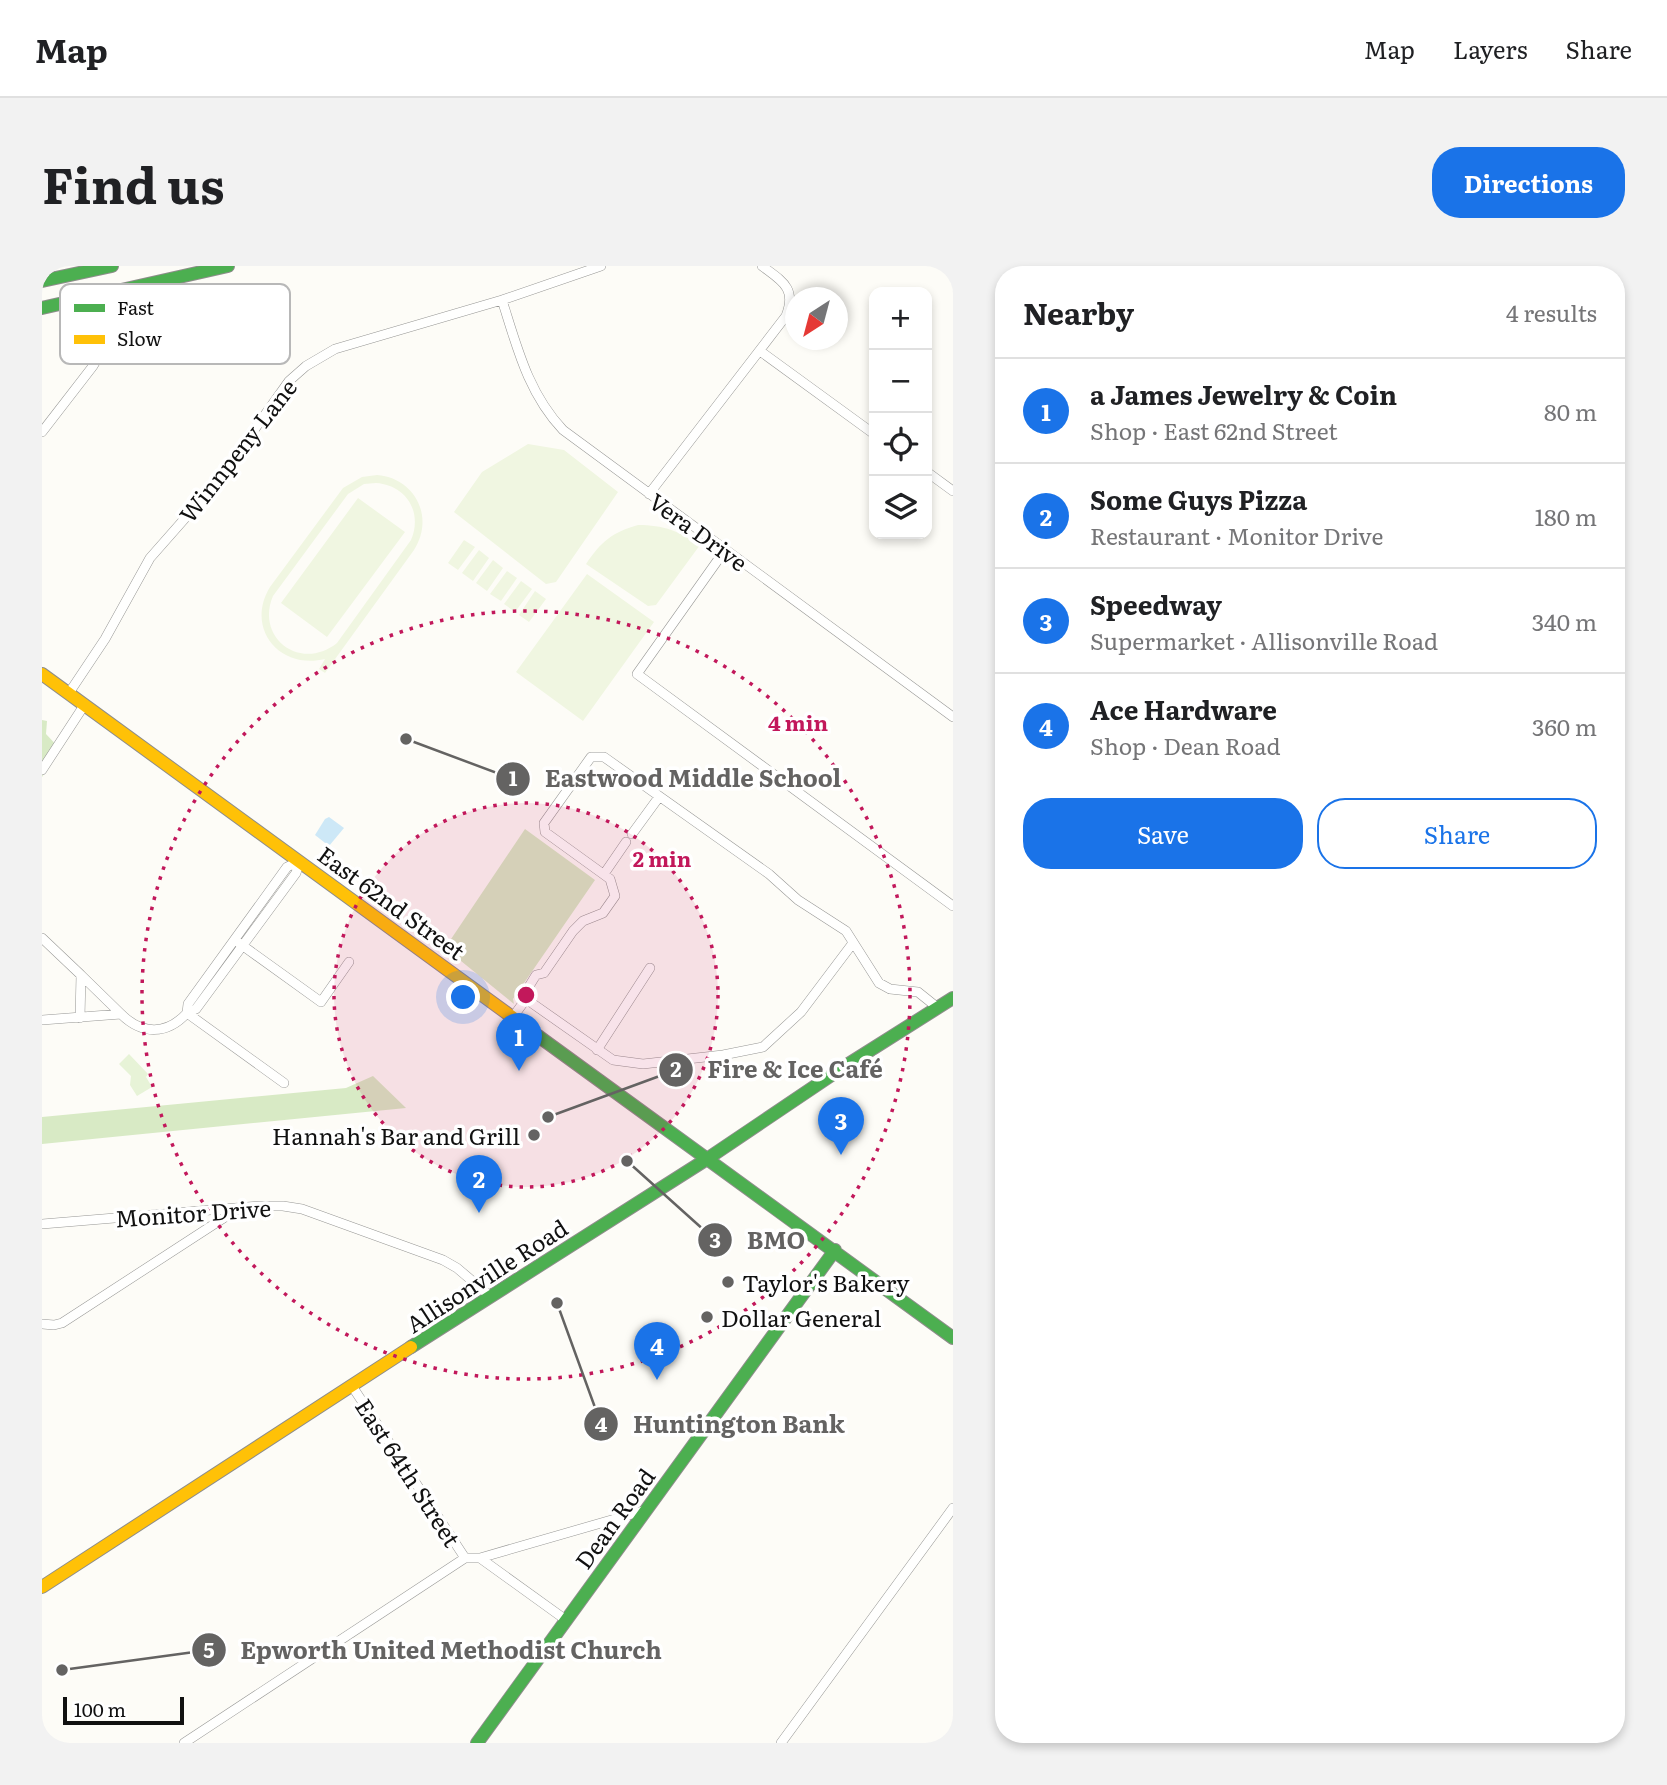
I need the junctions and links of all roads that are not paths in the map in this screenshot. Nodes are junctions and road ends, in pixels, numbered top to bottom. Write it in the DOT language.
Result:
graph roads {
  1 [pos="112,266"];
  2 [pos="228,266"];
  3 [pos="601,266"];
  4 [pos="762,266"];
  5 [pos="42,281"];
  6 [pos="148,284"];
  7 [pos="502,300"];
  8 [pos="60,304"];
  9 [pos="42,308"];
  10 [pos="760,351"];
  11 [pos="94,364"];
  12 [pos="869,430"];
  13 [pos="42,432"];
  14 [pos="932,476"];
  15 [pos="953,491"];
  16 [pos="649,494"];
  17 [pos="725,550"];
  18 [pos="42,674"];
  19 [pos="69,693"];
  20 [pos="85,704"];
  21 [pos="953,717"];
  22 [pos="42,770"];
  23 [pos="659,797"];
  24 [pos="300,861"];
  25 [pos="604,874"];
  26 [pos="953,906"];
  27 [pos="42,938"];
  28 [pos="238,943"];
  29 [pos="853,943"];
  30 [pos="349,962"];
  31 [pos="650,968"];
  32 [pos="81,975"];
  33 [pos="953,998"];
  34 [pos="526,999"];
  35 [pos="938,1008"];
  36 [pos="187,1013"];
  37 [pos="121,1014"];
  38 [pos="513,1017"];
  39 [pos="80,1018"];
  40 [pos="42,1020"];
  41 [pos="597,1050"];
  42 [pos="284,1083"];
  43 [pos="707,1159"];
  44 [pos="241,1208"];
  45 [pos="42,1224"];
  46 [pos="835,1250"];
  47 [pos="490,1296"];
  48 [pos="42,1324"];
  49 [pos="953,1338"];
  50 [pos="352,1386"];
  51 [pos="953,1508"];
  52 [pos="646,1510"];
  53 [pos="480,1558"];
  54 [pos="465,1559"];
  55 [pos="42,1587"];
  56 [pos="566,1620"];
  57 [pos="184,1743"];
  58 [pos="477,1743"];
  59 [pos="781,1743"];
  1 -- 5 [label="street"];
  2 -- 6 [label="street"];
  3 -- 7 [label="street, Winnpeny Lane"];
  4 -- 10 [label="street"];
  7 -- 16 [label="street, Vera Drive"];
  7 -- 19 [label="street, Winnpeny Lane"];
  8 -- 9 [label="street"];
  10 -- 12 [label="street"];
  10 -- 16 [label="street"];
  11 -- 13 [label="street"];
  14 -- 15 [label="street"];
  16 -- 17 [label="street, Vera Drive"];
  17 -- 21 [label="street, Vera Drive"];
  17 -- 26 [label="street"];
  18 -- 19 [label="street, East 62nd Street"];
  19 -- 20 [label="street, East 62nd Street"];
  20 -- 22 [label="street"];
  20 -- 24 [label="street, East 62nd Street"];
  23 -- 25 [label="street"];
  23 -- 25 [label="street"];
  23 -- 29 [label="street"];
  24 -- 28 [label="street"];
  24 -- 38 [label="street, East 62nd Street"];
  25 -- 34 [label="street"];
  27 -- 32 [label="street"];
  28 -- 30 [label="street"];
  28 -- 36 [label="street"];
  29 -- 35 [label="street"];
  29 -- 41 [label="street"];
  31 -- 41 [label="street"];
  32 -- 37 [label="street"];
  32 -- 39 [label="street"];
  33 -- 35 [label="street, Allisonville Road"];
  34 -- 38 [label="street"];
  34 -- 41 [label="street"];
  35 -- 43 [label="street, Allisonville Road"];
  36 -- 37 [label="street"];
  36 -- 42 [label="street"];
  37 -- 39 [label="street"];
  38 -- 43 [label="street, East 62nd Street"];
  39 -- 40 [label="street"];
  43 -- 46 [label="street, East 62nd Street"];
  43 -- 47 [label="street, Allisonville Road"];
  44 -- 45 [label="street, Monitor Drive"];
  44 -- 47 [label="street, Monitor Drive"];
  44 -- 48 [label="street"];
  46 -- 49 [label="street, East 62nd Street"];
  46 -- 52 [label="street, Dean Road"];
  47 -- 50 [label="street, Allisonville Road"];
  50 -- 54 [label="street, East 64th Street"];
  50 -- 55 [label="street, Allisonville Road"];
  51 -- 59 [label="street"];
  52 -- 53 [label="street"];
  52 -- 56 [label="street, Dean Road"];
  53 -- 54 [label="street"];
  53 -- 56 [label="street, East 64th Street"];
  54 -- 57 [label="street"];
  56 -- 58 [label="street, Dean Road"];
}
